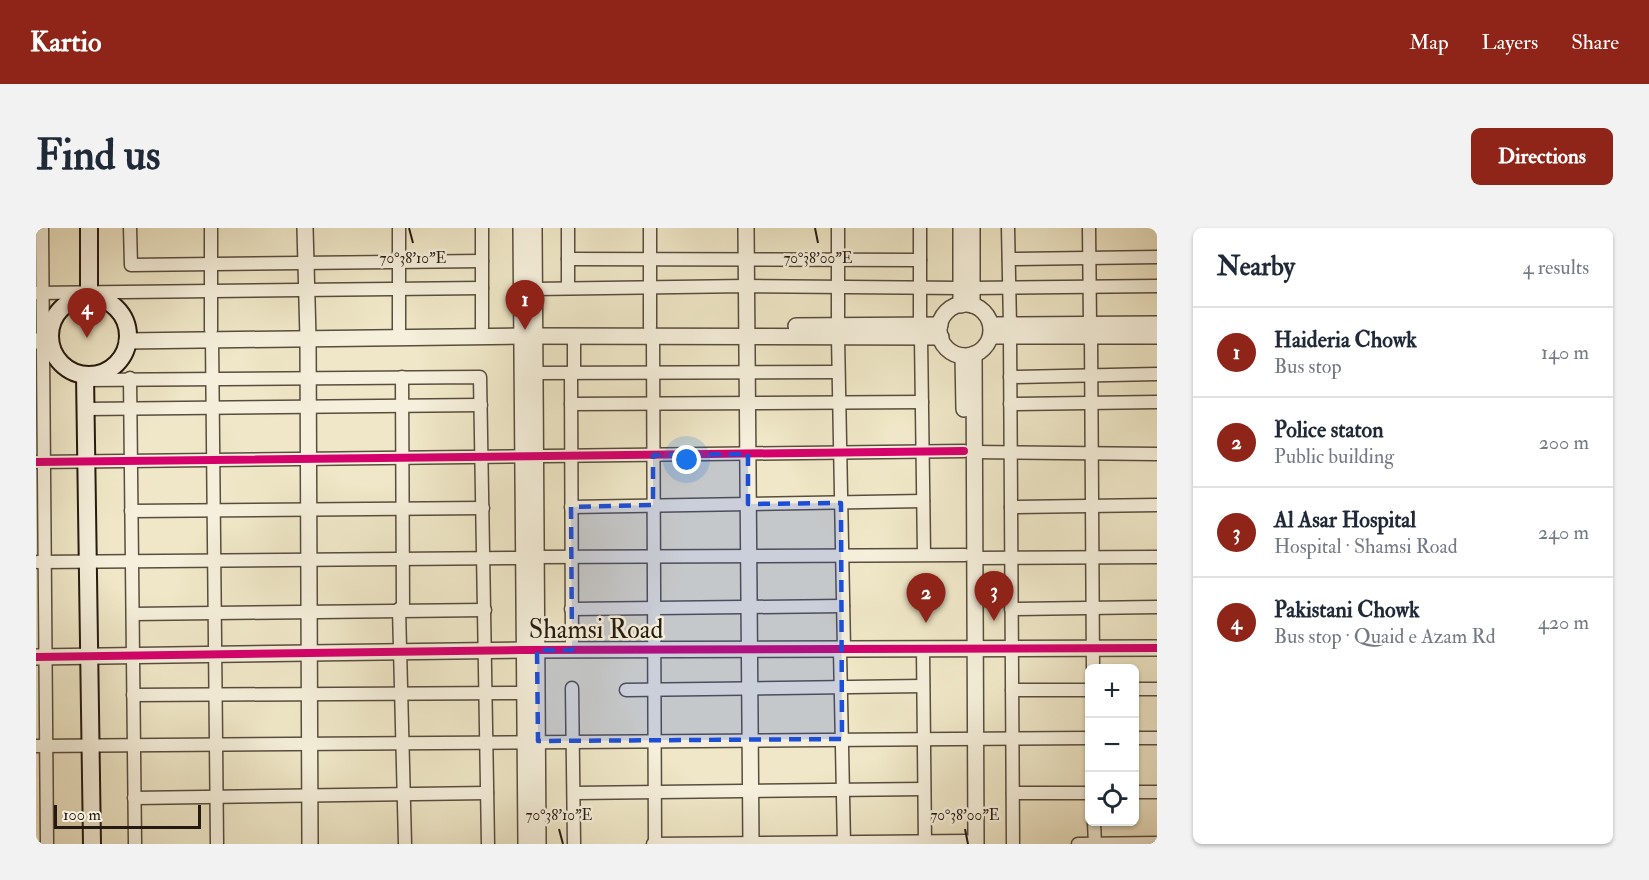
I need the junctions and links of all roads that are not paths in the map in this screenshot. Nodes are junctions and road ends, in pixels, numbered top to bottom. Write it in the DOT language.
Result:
graph roads {
  1 [pos="42,228"];
  2 [pos="89,228"];
  3 [pos="130,228"];
  4 [pos="211,228"];
  5 [pos="305,228"];
  6 [pos="399,228"];
  7 [pos="482,228"];
  8 [pos="521,228"];
  9 [pos="534,228"];
  10 [pos="568,228"];
  11 [pos="650,228"];
  12 [pos="747,228"];
  13 [pos="838,228"];
  14 [pos="920,228"];
  15 [pos="961,228"];
  16 [pos="972,228"];
  17 [pos="1008,228"];
  18 [pos="1089,228"];
  19 [pos="1157,257"];
  20 [pos="1089,258"];
  21 [pos="568,259"];
  22 [pos="1009,259"];
  23 [pos="650,260"];
  24 [pos="747,260"];
  25 [pos="838,260"];
  26 [pos="920,260"];
  27 [pos="482,261"];
  28 [pos="399,262"];
  29 [pos="306,263"];
  30 [pos="211,264"];
  31 [pos="747,286"];
  32 [pos="1157,286"];
  33 [pos="650,287"];
  34 [pos="838,287"];
  35 [pos="1009,287"];
  36 [pos="1089,287"];
  37 [pos="482,288"];
  38 [pos="568,288"];
  39 [pos="920,288"];
  40 [pos="966,288"];
  41 [pos="399,289"];
  42 [pos="534,289"];
  43 [pos="307,290"];
  44 [pos="211,291"];
  45 [pos="39,293"];
  46 [pos="89,295"];
  47 [pos="966,305"];
  48 [pos="1157,324"];
  49 [pos="482,328"];
  50 [pos="399,329"];
  51 [pos="1010,330"];
  52 [pos="1090,330"];
  53 [pos="652,331"];
  54 [pos="748,331"];
  55 [pos="838,331"];
  56 [pos="921,331"];
  57 [pos="940,331"];
  58 [pos="991,331"];
  59 [pos="528,332"];
  60 [pos="308,334"];
  61 [pos="212,335"];
  62 [pos="127,336"];
  63 [pos="574,336"];
  64 [pos="1157,336"];
  65 [pos="43,341"];
  66 [pos="969,355"];
  67 [pos="838,372"];
  68 [pos="535,373"];
  69 [pos="653,373"];
  70 [pos="748,373"];
  71 [pos="571,374"];
  72 [pos="1157,374"];
  73 [pos="1091,376"];
  74 [pos="86,377"];
  75 [pos="402,377"];
  76 [pos="1010,377"];
  77 [pos="130,378"];
  78 [pos="212,378"];
  79 [pos="309,378"];
  80 [pos="40,380"];
  81 [pos="922,402"];
  82 [pos="1157,402"];
  83 [pos="748,403"];
  84 [pos="839,403"];
  85 [pos="1091,403"];
  86 [pos="571,404"];
  87 [pos="653,404"];
  88 [pos="1010,404"];
  89 [pos="481,405"];
  90 [pos="402,406"];
  91 [pos="309,407"];
  92 [pos="213,408"];
  93 [pos="86,409"];
  94 [pos="130,409"];
  95 [pos="922,451"];
  96 [pos="969,451"];
  97 [pos="1010,452"];
  98 [pos="840,453"];
  99 [pos="1092,453"];
  100 [pos="748,454"];
  101 [pos="1157,454"];
  102 [pos="653,455"];
  103 [pos="529,457"];
  104 [pos="571,457"];
  105 [pos="482,458"];
  106 [pos="402,459"];
  107 [pos="213,460"];
  108 [pos="309,460"];
  109 [pos="87,461"];
  110 [pos="131,461"];
  111 [pos="40,462"];
  112 [pos="923,501"];
  113 [pos="841,503"];
  114 [pos="748,504"];
  115 [pos="653,505"];
  116 [pos="1157,505"];
  117 [pos="1092,506"];
  118 [pos="571,507"];
  119 [pos="1011,507"];
  120 [pos="402,508"];
  121 [pos="483,508"];
  122 [pos="309,509"];
  123 [pos="213,510"];
  124 [pos="131,511"];
  125 [pos="39,512"];
  126 [pos="924,554"];
  127 [pos="749,555"];
  128 [pos="842,555"];
  129 [pos="654,556"];
  130 [pos="970,556"];
  131 [pos="571,557"];
  132 [pos="1092,557"];
  133 [pos="1157,557"];
  134 [pos="484,558"];
  135 [pos="529,558"];
  136 [pos="1011,558"];
  137 [pos="403,559"];
  138 [pos="309,560"];
  139 [pos="132,561"];
  140 [pos="214,561"];
  141 [pos="40,562"];
  142 [pos="89,562"];
  143 [pos="843,606"];
  144 [pos="749,607"];
  145 [pos="1157,607"];
  146 [pos="654,608"];
  147 [pos="1093,608"];
  148 [pos="401,609"];
  149 [pos="572,609"];
  150 [pos="1011,609"];
  151 [pos="484,610"];
  152 [pos="309,611"];
  153 [pos="214,613"];
  154 [pos="40,614"];
  155 [pos="133,614"];
  156 [pos="971,648"];
  157 [pos="1012,648"];
  158 [pos="1093,648"];
  159 [pos="1157,648"];
  160 [pos="923,649"];
  161 [pos="530,650"];
  162 [pos="572,650"];
  163 [pos="654,650"];
  164 [pos="749,650"];
  165 [pos="842,650"];
  166 [pos="485,652"];
  167 [pos="400,653"];
  168 [pos="215,655"];
  169 [pos="309,655"];
  170 [pos="90,656"];
  171 [pos="133,656"];
  172 [pos="41,657"];
  173 [pos="1093,664"];
  174 [pos="923,686"];
  175 [pos="841,687"];
  176 [pos="572,688"];
  177 [pos="749,688"];
  178 [pos="654,689"];
  179 [pos="1139,689"];
  180 [pos="1157,689"];
  181 [pos="626,690"];
  182 [pos="1012,690"];
  183 [pos="1085,690"];
  184 [pos="524,693"];
  185 [pos="134,694"];
  186 [pos="215,694"];
  187 [pos="309,694"];
  188 [pos="400,694"];
  189 [pos="486,694"];
  190 [pos="41,696"];
  191 [pos="1012,738"];
  192 [pos="1085,738"];
  193 [pos="1139,738"];
  194 [pos="1157,738"];
  195 [pos="924,739"];
  196 [pos="971,739"];
  197 [pos="654,740"];
  198 [pos="750,740"];
  199 [pos="842,740"];
  200 [pos="531,741"];
  201 [pos="573,741"];
  202 [pos="487,742"];
  203 [pos="215,744"];
  204 [pos="401,744"];
  205 [pos="310,745"];
  206 [pos="41,746"];
  207 [pos="91,746"];
  208 [pos="133,747"];
  209 [pos="924,789"];
  210 [pos="843,790"];
  211 [pos="750,791"];
  212 [pos="654,792"];
  213 [pos="1139,792"];
  214 [pos="1157,792"];
  215 [pos="487,793"];
  216 [pos="574,793"];
  217 [pos="1085,793"];
  218 [pos="404,794"];
  219 [pos="1013,794"];
  220 [pos="310,795"];
  221 [pos="216,797"];
  222 [pos="41,798"];
  223 [pos="134,798"];
  224 [pos="1094,826"];
  225 [pos="751,843"];
  226 [pos="844,843"];
  227 [pos="925,843"];
  228 [pos="970,843"];
  229 [pos="1157,843"];
  230 [pos="47,844"];
  231 [pos="92,844"];
  232 [pos="135,844"];
  233 [pos="216,844"];
  234 [pos="310,844"];
  235 [pos="405,844"];
  236 [pos="488,844"];
  237 [pos="526,844"];
  238 [pos="538,844"];
  239 [pos="574,844"];
  240 [pos="654,844"];
  241 [pos="1013,844"];
  242 [pos="1078,844"];
  243 [pos="1095,844"];
  1 -- 45 [label="street"];
  2 -- 46 [label="main road"];
  3 -- 30 [label="street"];
  4 -- 30 [label="street"];
  5 -- 29 [label="street"];
  6 -- 28 [label="street"];
  7 -- 27 [label="street"];
  8 -- 59 [label="street"];
  9 -- 42 [label="street"];
  10 -- 21 [label="street"];
  11 -- 23 [label="street"];
  12 -- 24 [label="street"];
  13 -- 25 [label="street"];
  14 -- 26 [label="street"];
  15 -- 40 [label="street"];
  16 -- 40 [label="street"];
  17 -- 22 [label="street"];
  18 -- 20 [label="street"];
  19 -- 20 [label="street"];
  20 -- 22 [label="street"];
  20 -- 36 [label="street"];
  21 -- 23 [label="street"];
  21 -- 38 [label="street"];
  22 -- 35 [label="street"];
  23 -- 24 [label="street"];
  23 -- 33 [label="street"];
  24 -- 25 [label="street"];
  24 -- 31 [label="street"];
  25 -- 26 [label="street"];
  25 -- 34 [label="street"];
  26 -- 39 [label="street"];
  27 -- 28 [label="street"];
  27 -- 37 [label="street"];
  28 -- 29 [label="street"];
  28 -- 41 [label="street"];
  29 -- 30 [label="street"];
  29 -- 43 [label="street"];
  30 -- 44 [label="street"];
  31 -- 33 [label="street"];
  31 -- 34 [label="street"];
  31 -- 54 [label="street"];
  32 -- 36 [label="street"];
  33 -- 38 [label="street"];
  33 -- 53 [label="street"];
  34 -- 39 [label="street"];
  34 -- 55 [label="street"];
  35 -- 36 [label="street"];
  35 -- 40 [label="street"];
  35 -- 51 [label="street"];
  36 -- 52 [label="street"];
  37 -- 41 [label="street"];
  37 -- 49 [label="street"];
  38 -- 42 [label="street"];
  39 -- 40 [label="street"];
  39 -- 56 [label="street"];
  40 -- 47 [label="street"];
  41 -- 43 [label="street"];
  41 -- 50 [label="street"];
  42 -- 59 [label="street"];
  43 -- 44 [label="street"];
  43 -- 60 [label="street"];
  44 -- 46 [label="street"];
  44 -- 61 [label="street"];
  45 -- 46 [label="street"];
  45 -- 65 [label="street"];
  46 -- 62 [label="main road"];
  46 -- 65 [label="main road"];
  47 -- 57 [label="street"];
  47 -- 58 [label="street"];
  48 -- 52 [label="street"];
  49 -- 50 [label="street"];
  49 -- 59 [label="street"];
  50 -- 60 [label="street"];
  51 -- 52 [label="street"];
  51 -- 58 [label="street"];
  51 -- 76 [label="street"];
  52 -- 64 [label="street"];
  52 -- 73 [label="street"];
  53 -- 54 [label="street"];
  53 -- 59 [label="street"];
  53 -- 63 [label="street"];
  53 -- 69 [label="street"];
  54 -- 55 [label="street"];
  54 -- 70 [label="street"];
  55 -- 56 [label="street"];
  55 -- 67 [label="street"];
  56 -- 57 [label="street"];
  56 -- 81 [label="street"];
  57 -- 66 [label="street"];
  58 -- 66 [label="street"];
  59 -- 60 [label="street"];
  59 -- 63 [label="street"];
  59 -- 68 [label="street"];
  59 -- 103 [label="street"];
  60 -- 61 [label="street"];
  60 -- 79 [label="street"];
  61 -- 62 [label="street"];
  61 -- 78 [label="street"];
  62 -- 74 [label="main road"];
  63 -- 71 [label="street"];
  65 -- 74 [label="main road"];
  65 -- 80 [label="street"];
  66 -- 96 [label="street"];
  67 -- 70 [label="street"];
  67 -- 84 [label="street"];
  68 -- 71 [label="street"];
  68 -- 103 [label="street"];
  69 -- 70 [label="street"];
  69 -- 71 [label="street"];
  69 -- 87 [label="street"];
  70 -- 83 [label="street"];
  71 -- 86 [label="street"];
  72 -- 73 [label="street"];
  73 -- 76 [label="street"];
  73 -- 85 [label="street"];
  74 -- 77 [label="street"];
  74 -- 93 [label="main road"];
  75 -- 79 [label="street"];
  75 -- 89 [label="street"];
  75 -- 90 [label="street"];
  76 -- 88 [label="street"];
  77 -- 78 [label="street"];
  77 -- 94 [label="street"];
  78 -- 79 [label="street"];
  78 -- 92 [label="street"];
  79 -- 91 [label="street"];
  80 -- 111 [label="street"];
  81 -- 84 [label="street"];
  81 -- 95 [label="street"];
  82 -- 85 [label="street"];
  83 -- 84 [label="street"];
  83 -- 87 [label="street"];
  83 -- 100 [label="street"];
  84 -- 98 [label="street"];
  85 -- 88 [label="street"];
  85 -- 99 [label="street"];
  86 -- 87 [label="street"];
  86 -- 104 [label="street"];
  87 -- 102 [label="street"];
  88 -- 97 [label="street"];
  89 -- 90 [label="street"];
  89 -- 105 [label="street"];
  90 -- 91 [label="street"];
  90 -- 106 [label="street"];
  91 -- 92 [label="street"];
  91 -- 108 [label="street"];
  92 -- 94 [label="street"];
  92 -- 107 [label="street"];
  93 -- 94 [label="street"];
  93 -- 109 [label="main road"];
  94 -- 110 [label="street"];
  95 -- 96 [label="street"];
  95 -- 98 [label="street"];
  95 -- 112 [label="street"];
  96 -- 97 [label="street"];
  96 -- 130 [label="street"];
  97 -- 99 [label="street"];
  97 -- 119 [label="street"];
  98 -- 100 [label="street"];
  98 -- 113 [label="street"];
  99 -- 101 [label="street"];
  99 -- 117 [label="street"];
  100 -- 102 [label="street"];
  100 -- 114 [label="street"];
  102 -- 104 [label="street"];
  102 -- 115 [label="street"];
  103 -- 104 [label="street"];
  103 -- 105 [label="street"];
  103 -- 135 [label="street"];
  104 -- 118 [label="street"];
  105 -- 106 [label="street"];
  105 -- 121 [label="street"];
  106 -- 108 [label="street"];
  106 -- 120 [label="street"];
  107 -- 108 [label="street"];
  107 -- 110 [label="street"];
  107 -- 123 [label="street"];
  108 -- 122 [label="street"];
  109 -- 110 [label="street"];
  109 -- 111 [label="street"];
  109 -- 142 [label="main road"];
  110 -- 124 [label="street"];
  111 -- 125 [label="street"];
  112 -- 113 [label="street"];
  112 -- 126 [label="street"];
  113 -- 114 [label="street"];
  113 -- 128 [label="street"];
  114 -- 115 [label="street"];
  114 -- 127 [label="street"];
  115 -- 118 [label="street"];
  115 -- 129 [label="street"];
  116 -- 117 [label="street"];
  117 -- 119 [label="street"];
  117 -- 132 [label="street"];
  118 -- 131 [label="street"];
  119 -- 136 [label="street"];
  120 -- 121 [label="street"];
  120 -- 122 [label="street"];
  120 -- 137 [label="street"];
  121 -- 134 [label="street"];
  122 -- 123 [label="street"];
  122 -- 138 [label="street"];
  123 -- 124 [label="street"];
  123 -- 140 [label="street"];
  124 -- 139 [label="street"];
  125 -- 141 [label="street"];
  126 -- 128 [label="street"];
  126 -- 130 [label="street"];
  127 -- 128 [label="street"];
  127 -- 129 [label="street"];
  127 -- 144 [label="street"];
  128 -- 143 [label="street"];
  129 -- 131 [label="street"];
  129 -- 146 [label="street"];
  130 -- 136 [label="street"];
  130 -- 156 [label="street"];
  131 -- 135 [label="street"];
  131 -- 149 [label="street"];
  132 -- 133 [label="street"];
  132 -- 136 [label="street"];
  132 -- 147 [label="street"];
  134 -- 135 [label="street"];
  134 -- 137 [label="street"];
  134 -- 151 [label="street"];
  135 -- 161 [label="street"];
  136 -- 150 [label="street"];
  137 -- 138 [label="street"];
  137 -- 148 [label="street"];
  138 -- 140 [label="street"];
  138 -- 152 [label="street"];
  139 -- 140 [label="street"];
  139 -- 142 [label="street"];
  139 -- 155 [label="street"];
  140 -- 153 [label="street"];
  141 -- 142 [label="street"];
  141 -- 154 [label="street"];
  142 -- 170 [label="main road"];
  143 -- 144 [label="street"];
  143 -- 165 [label="street"];
  144 -- 146 [label="street"];
  144 -- 164 [label="street"];
  145 -- 147 [label="street"];
  146 -- 149 [label="street"];
  146 -- 163 [label="street"];
  147 -- 150 [label="street"];
  147 -- 158 [label="street"];
  148 -- 151 [label="street"];
  148 -- 152 [label="street"];
  148 -- 167 [label="street"];
  149 -- 162 [label="street"];
  150 -- 157 [label="street"];
  151 -- 166 [label="street"];
  152 -- 153 [label="street"];
  152 -- 169 [label="street"];
  153 -- 155 [label="street"];
  153 -- 168 [label="street"];
  154 -- 172 [label="street"];
  155 -- 171 [label="street"];
  156 -- 157 [label="street, Shamsi Road"];
  156 -- 160 [label="street, Shamsi Road"];
  156 -- 196 [label="street"];
  157 -- 158 [label="street, Shamsi Road"];
  157 -- 182 [label="street"];
  158 -- 159 [label="street, Shamsi Road"];
  158 -- 173 [label="street"];
  160 -- 165 [label="street, Shamsi Road"];
  160 -- 174 [label="street"];
  161 -- 162 [label="street, Shamsi Road"];
  161 -- 166 [label="street, Shamsi Road"];
  161 -- 184 [label="street"];
  161 -- 200 [label="street"];
  162 -- 163 [label="street, Shamsi Road"];
  163 -- 164 [label="street, Shamsi Road"];
  163 -- 178 [label="street"];
  164 -- 165 [label="street, Shamsi Road"];
  164 -- 177 [label="street"];
  165 -- 175 [label="street"];
  166 -- 167 [label="street, Shamsi Road"];
  166 -- 189 [label="street"];
  167 -- 169 [label="street, Shamsi Road"];
  167 -- 188 [label="street"];
  168 -- 169 [label="street, Shamsi Road"];
  168 -- 171 [label="street, Shamsi Road"];
  168 -- 186 [label="street"];
  169 -- 187 [label="street"];
  170 -- 171 [label="street, Shamsi Road"];
  170 -- 172 [label="street, Shamsi Road"];
  170 -- 207 [label="main road"];
  171 -- 185 [label="street"];
  172 -- 190 [label="street"];
  174 -- 175 [label="street"];
  174 -- 195 [label="street"];
  175 -- 177 [label="street"];
  175 -- 199 [label="street"];
  176 -- 201 [label="street"];
  177 -- 178 [label="street"];
  177 -- 198 [label="street"];
  178 -- 181 [label="street"];
  178 -- 197 [label="street"];
  179 -- 180 [label="street"];
  182 -- 183 [label="street"];
  182 -- 191 [label="street"];
  184 -- 189 [label="street"];
  184 -- 200 [label="street"];
  185 -- 186 [label="street"];
  185 -- 208 [label="street"];
  186 -- 187 [label="street"];
  186 -- 203 [label="street"];
  187 -- 188 [label="street"];
  187 -- 205 [label="street"];
  188 -- 189 [label="street"];
  188 -- 204 [label="street"];
  189 -- 202 [label="street"];
  190 -- 206 [label="street"];
  191 -- 192 [label="street"];
  191 -- 196 [label="street"];
  191 -- 219 [label="street"];
  193 -- 194 [label="street"];
  195 -- 196 [label="street"];
  195 -- 199 [label="street"];
  195 -- 209 [label="street"];
  196 -- 228 [label="street"];
  197 -- 198 [label="street"];
  197 -- 201 [label="street"];
  197 -- 212 [label="street"];
  198 -- 199 [label="street"];
  198 -- 211 [label="street"];
  199 -- 210 [label="street"];
  200 -- 201 [label="street"];
  200 -- 202 [label="street"];
  200 -- 237 [label="street"];
  200 -- 238 [label="street"];
  201 -- 216 [label="street"];
  202 -- 204 [label="street"];
  202 -- 215 [label="street"];
  203 -- 205 [label="street"];
  203 -- 208 [label="street"];
  203 -- 221 [label="street"];
  204 -- 205 [label="street"];
  204 -- 218 [label="street"];
  205 -- 220 [label="street"];
  206 -- 207 [label="street"];
  206 -- 222 [label="street"];
  207 -- 208 [label="street"];
  207 -- 231 [label="main road"];
  208 -- 223 [label="street"];
  209 -- 210 [label="street"];
  209 -- 227 [label="street"];
  210 -- 211 [label="street"];
  210 -- 226 [label="street"];
  211 -- 212 [label="street"];
  211 -- 225 [label="street"];
  212 -- 216 [label="street"];
  212 -- 240 [label="street"];
  213 -- 214 [label="street"];
  215 -- 218 [label="street"];
  215 -- 236 [label="street"];
  216 -- 239 [label="street"];
  217 -- 219 [label="street"];
  218 -- 220 [label="street"];
  218 -- 235 [label="street"];
  219 -- 241 [label="street"];
  220 -- 221 [label="street"];
  220 -- 234 [label="street"];
  221 -- 223 [label="street"];
  221 -- 233 [label="street"];
  222 -- 230 [label="street"];
  223 -- 232 [label="street"];
  224 -- 243 [label="street"];
  225 -- 226 [label="street"];
  225 -- 240 [label="street"];
  226 -- 227 [label="street"];
  227 -- 228 [label="street"];
  229 -- 243 [label="street"];
  242 -- 243 [label="street"];
}
